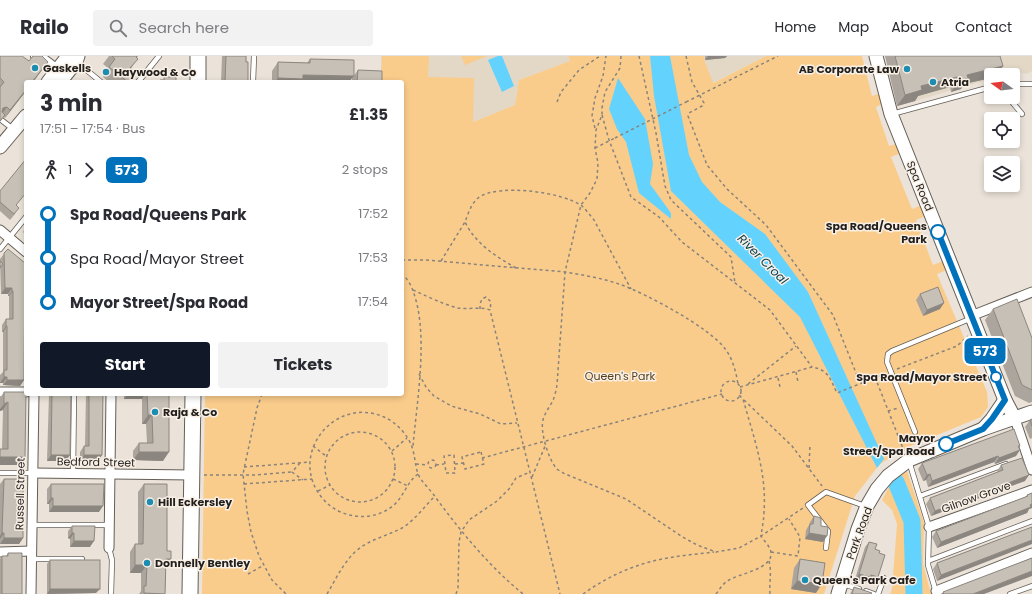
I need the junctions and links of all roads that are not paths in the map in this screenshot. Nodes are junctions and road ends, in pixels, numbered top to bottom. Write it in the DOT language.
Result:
graph roads {
  1 [pos="37,56"];
  2 [pos="159,56"];
  3 [pos="198,56"];
  4 [pos="254,56"];
  5 [pos="876,56"];
  6 [pos="73,60"];
  7 [pos="53,77"];
  8 [pos="98,80"];
  9 [pos="140,80"];
  10 [pos="198,80"];
  11 [pos="254,80"];
  12 [pos="1020,84"];
  13 [pos="1032,84"];
  14 [pos="984,89"];
  15 [pos="1014,104"];
  16 [pos="891,114"];
  17 [pos="1022,114"];
  18 [pos="24,118"];
  19 [pos="0,119"];
  20 [pos="14,130"];
  21 [pos="0,148"];
  22 [pos="24,220"];
  23 [pos="0,230"];
  24 [pos="10,238"];
  25 [pos="0,249"];
  26 [pos="24,250"];
  27 [pos="1032,292"];
  28 [pos="971,317"];
  29 [pos="0,392"];
  30 [pos="24,392"];
  31 [pos="34,396"];
  32 [pos="74,396"];
  33 [pos="111,396"];
  34 [pos="193,396"];
  35 [pos="1005,400"];
  36 [pos="1032,412"];
  37 [pos="1015,419"];
  38 [pos="983,429"];
  39 [pos="914,432"];
  40 [pos="1026,456"];
  41 [pos="909,460"];
  42 [pos="1013,461"];
  43 [pos="1032,470"];
  44 [pos="0,473"];
  45 [pos="33,473"];
  46 [pos="73,474"];
  47 [pos="110,474"];
  48 [pos="192,475"];
  49 [pos="1032,490"];
  50 [pos="920,496"];
  51 [pos="867,506"];
  52 [pos="1032,521"];
  53 [pos="32,525"];
  54 [pos="109,525"];
  55 [pos="929,527"];
  56 [pos="109,548"];
  57 [pos="826,548"];
  58 [pos="0,552"];
  59 [pos="1032,553"];
  60 [pos="31,555"];
  61 [pos="82,559"];
  62 [pos="928,561"];
  63 [pos="884,578"];
  64 [pos="1032,586"];
  65 [pos="839,589"];
  66 [pos="936,592"];
  67 [pos="31,594"];
  68 [pos="111,594"];
  69 [pos="190,594"];
  70 [pos="874,594"];
  71 [pos="878,594"];
  72 [pos="1010,594"];
  1 -- 7 [label="street"];
  2 -- 9 [label="lane"];
  3 -- 10 [label="main road"];
  4 -- 11 [label="lane"];
  5 -- 16 [label="main road, Spa Road"];
  6 -- 7 [label="main road"];
  6 -- 8 [label="lane"];
  12 -- 13 [label="lane"];
  14 -- 16 [label="lane"];
  15 -- 17 [label="lane"];
  16 -- 28 [label="main road, Spa Road"];
  18 -- 20 [label="main road"];
  19 -- 20 [label="lane"];
  20 -- 21 [label="main road"];
  22 -- 24 [label="lane"];
  23 -- 24 [label="street"];
  24 -- 25 [label="lane"];
  24 -- 26 [label="street"];
  27 -- 28 [label="street"];
  28 -- 35 [label="main road, Spa Road"];
  28 -- 39 [label="lane"];
  29 -- 30 [label="street"];
  31 -- 45 [label="street, Russell Street"];
  32 -- 46 [label="lane"];
  33 -- 47 [label="street"];
  34 -- 48 [label="main road"];
  35 -- 37 [label="main road, Spa Road"];
  35 -- 38 [label="main road"];
  36 -- 37 [label="main road, Park Road"];
  37 -- 38 [label="main road, Park Road"];
  37 -- 40 [label="street, Spa Road"];
  38 -- 41 [label="main road, Park Road"];
  40 -- 43 [label="street, Spa Road"];
  41 -- 50 [label="lane"];
  41 -- 51 [label="main road, Park Road"];
  42 -- 50 [label="lane"];
  44 -- 45 [label="lane, Bedford Street"];
  45 -- 46 [label="street, Bedford Street"];
  45 -- 53 [label="street, Russell Street"];
  46 -- 47 [label="street, Bedford Street"];
  47 -- 48 [label="street, Bedford Street"];
  47 -- 54 [label="street"];
  48 -- 69 [label="main road"];
  49 -- 55 [label="street, Gilnow Grove"];
  50 -- 55 [label="lane"];
  51 -- 57 [label="lane"];
  51 -- 65 [label="main road, Park Road"];
  52 -- 62 [label="lane"];
  53 -- 54 [label="lane"];
  53 -- 60 [label="street, Russell Street"];
  54 -- 56 [label="street"];
  55 -- 62 [label="lane"];
  56 -- 68 [label="lane"];
  58 -- 60 [label="street"];
  59 -- 66 [label="street"];
  60 -- 61 [label="lane"];
  60 -- 67 [label="street, Russell Street"];
  62 -- 66 [label="lane"];
  63 -- 71 [label="lane"];
  64 -- 72 [label="lane"];
  65 -- 70 [label="lane"];
}
